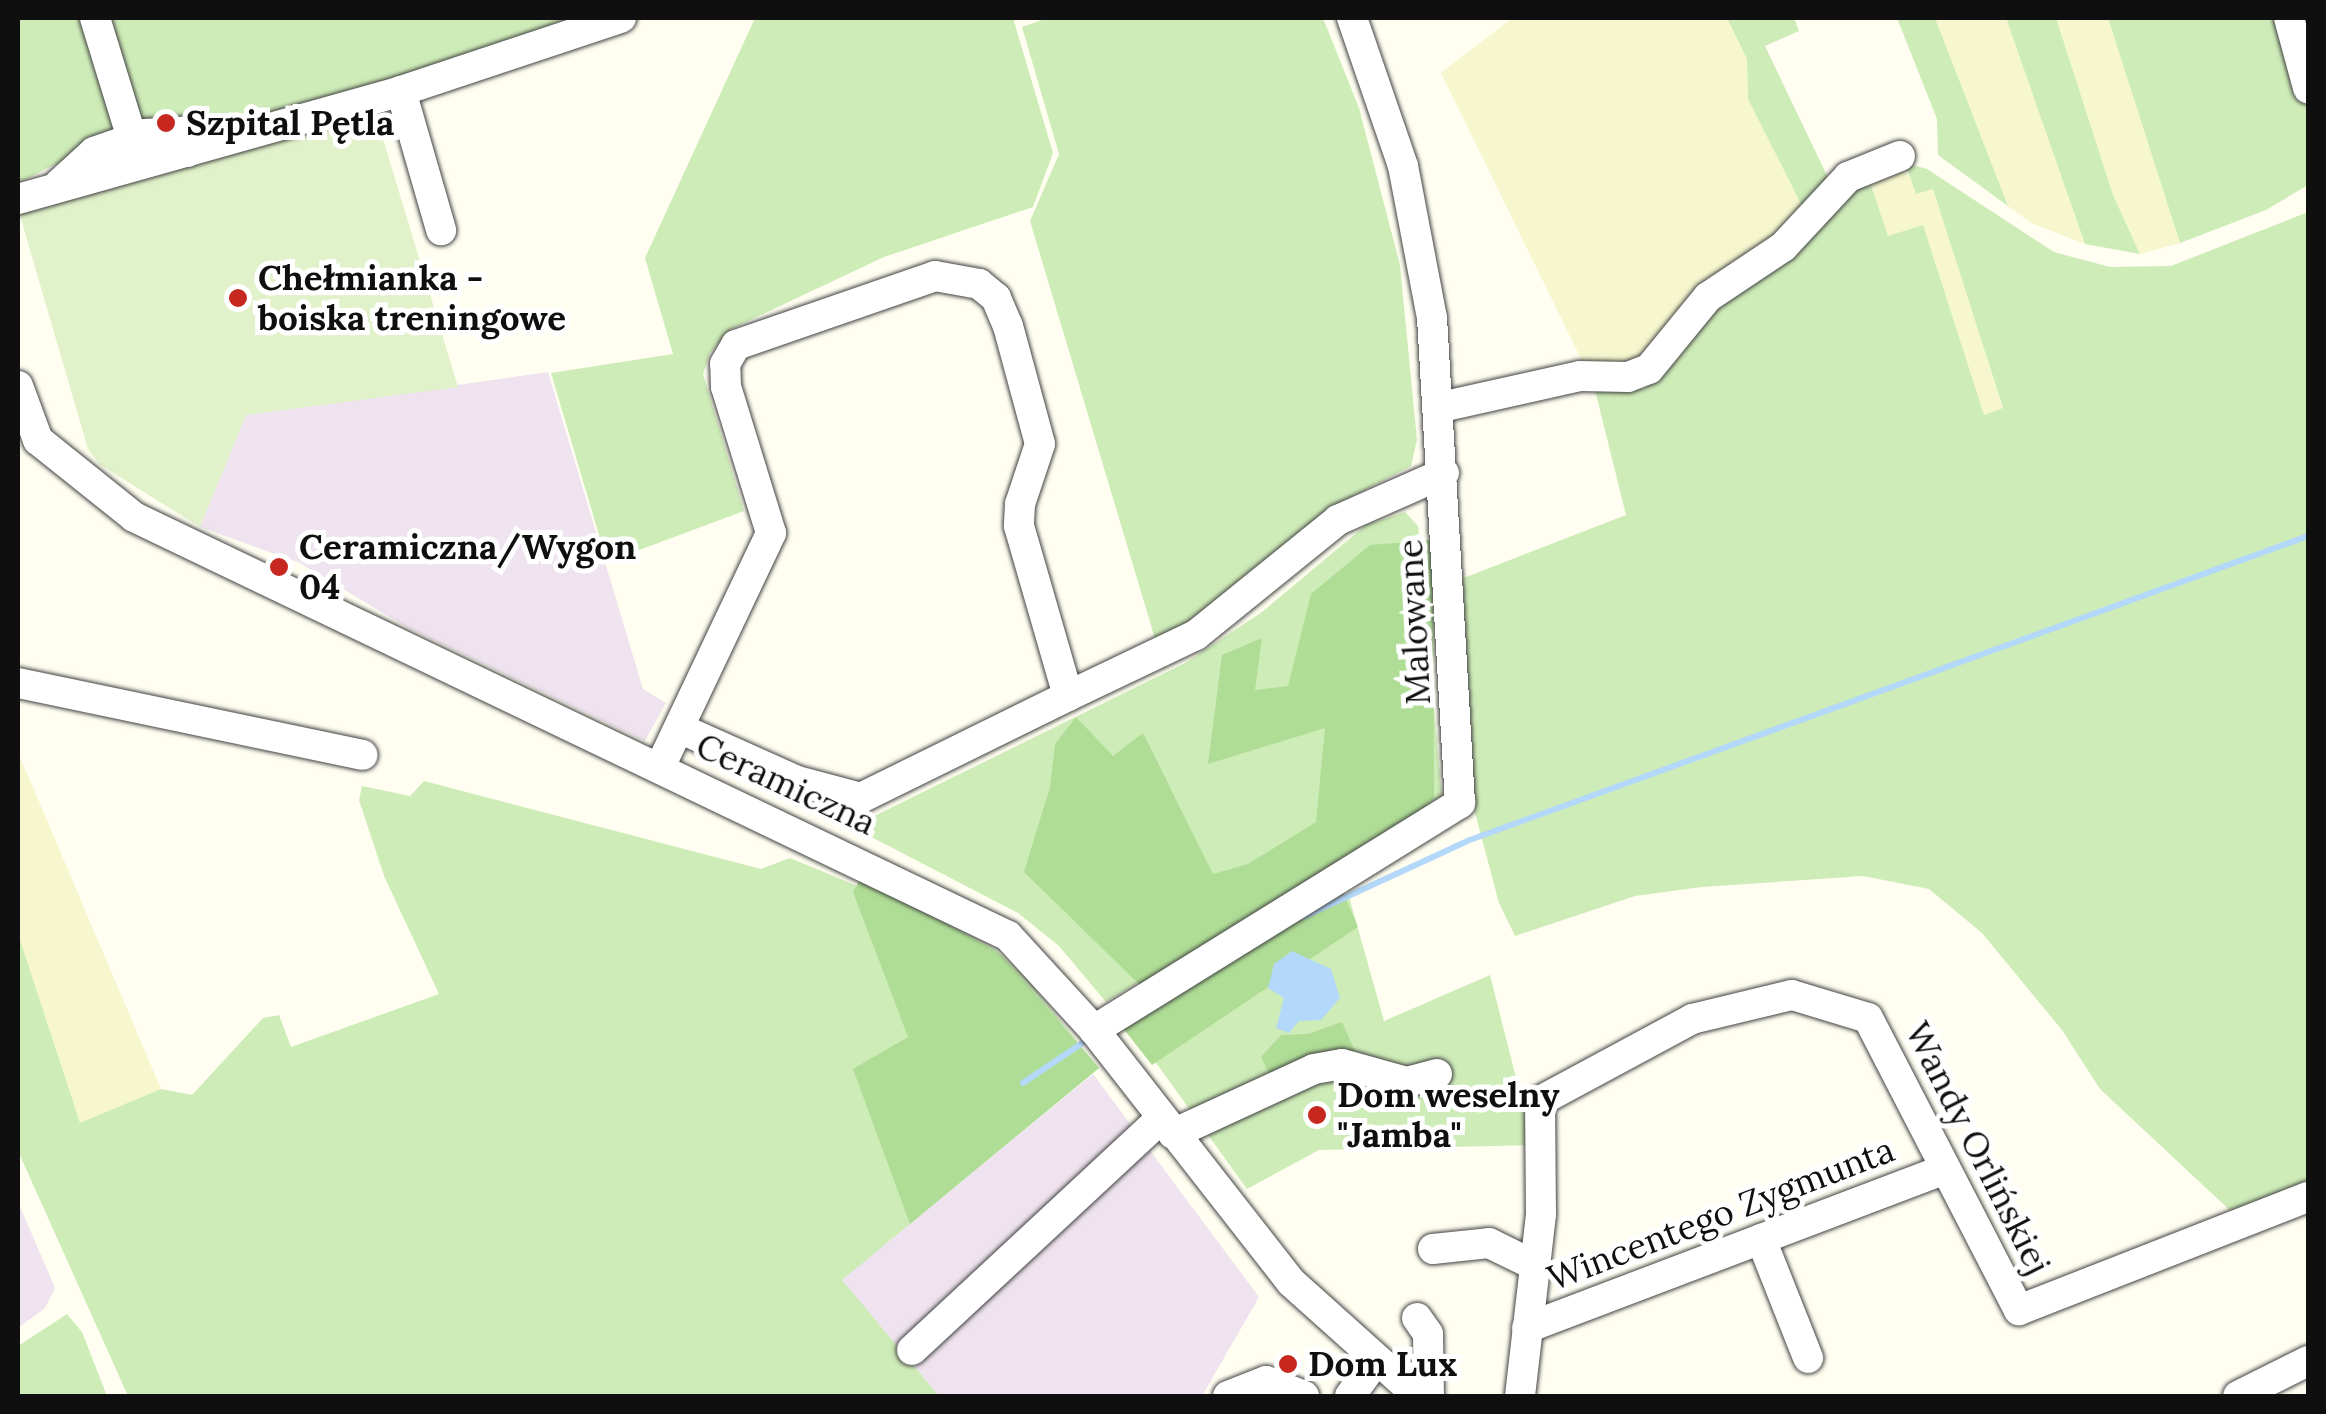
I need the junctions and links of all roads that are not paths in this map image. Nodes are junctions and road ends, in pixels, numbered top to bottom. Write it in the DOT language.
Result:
graph roads {
  1 [pos="94,18"];
  2 [pos="621,18"];
  3 [pos="1352,18"];
  4 [pos="2289,18"];
  5 [pos="2308,88"];
  6 [pos="401,91"];
  7 [pos="136,151"];
  8 [pos="1900,156"];
  9 [pos="18,199"];
  10 [pos="441,230"];
  11 [pos="18,386"];
  12 [pos="1441,408"];
  13 [pos="28,442"];
  14 [pos="1444,473"];
  15 [pos="18,683"];
  16 [pos="1068,696"];
  17 [pos="679,728"];
  18 [pos="363,755"];
  19 [pos="660,767"];
  20 [pos="1097,1034"];
  21 [pos="1438,1074"];
  22 [pos="1167,1127"];
  23 [pos="1942,1170"];
  24 [pos="2308,1197"];
  25 [pos="1761,1239"];
  26 [pos="1432,1248"];
  27 [pos="1536,1266"];
  28 [pos="1417,1318"];
  29 [pos="1526,1328"];
  30 [pos="912,1350"];
  31 [pos="1808,1358"];
  32 [pos="2308,1360"];
  33 [pos="1376,1362"];
  34 [pos="1228,1396"];
  35 [pos="1304,1396"];
  36 [pos="1350,1396"];
  37 [pos="1418,1396"];
  38 [pos="1429,1396"];
  39 [pos="1520,1396"];
  40 [pos="2238,1396"];
  1 -- 7 [label="street"];
  2 -- 6 [label="street"];
  3 -- 12 [label="street, Malowane"];
  4 -- 5 [label="street"];
  6 -- 7 [label="street"];
  6 -- 10 [label="street"];
  7 -- 9 [label="street"];
  8 -- 12 [label="street"];
  11 -- 13 [label="street, Ceramiczna"];
  12 -- 14 [label="street, Malowane"];
  13 -- 19 [label="street, Ceramiczna"];
  14 -- 16 [label="street"];
  14 -- 20 [label="street, Malowane"];
  15 -- 18 [label="street"];
  16 -- 17 [label="street"];
  16 -- 17 [label="street"];
  17 -- 19 [label="street"];
  19 -- 20 [label="street, Ceramiczna"];
  20 -- 22 [label="street, Ceramiczna"];
  21 -- 22 [label="street"];
  22 -- 30 [label="street"];
  22 -- 33 [label="street, Ceramiczna"];
  23 -- 24 [label="street, Wandy Orlińskiej"];
  23 -- 25 [label="street, Wincentego Zygmunta"];
  23 -- 27 [label="street, Wandy Orlińskiej"];
  25 -- 29 [label="street, Wincentego Zygmunta"];
  25 -- 31 [label="street"];
  26 -- 27 [label="street"];
  27 -- 29 [label="street"];
  28 -- 38 [label="street"];
  29 -- 39 [label="street"];
  32 -- 40 [label="street"];
  33 -- 36 [label="street"];
  33 -- 37 [label="street, Ceramiczna"];
  34 -- 35 [label="street"];
}
